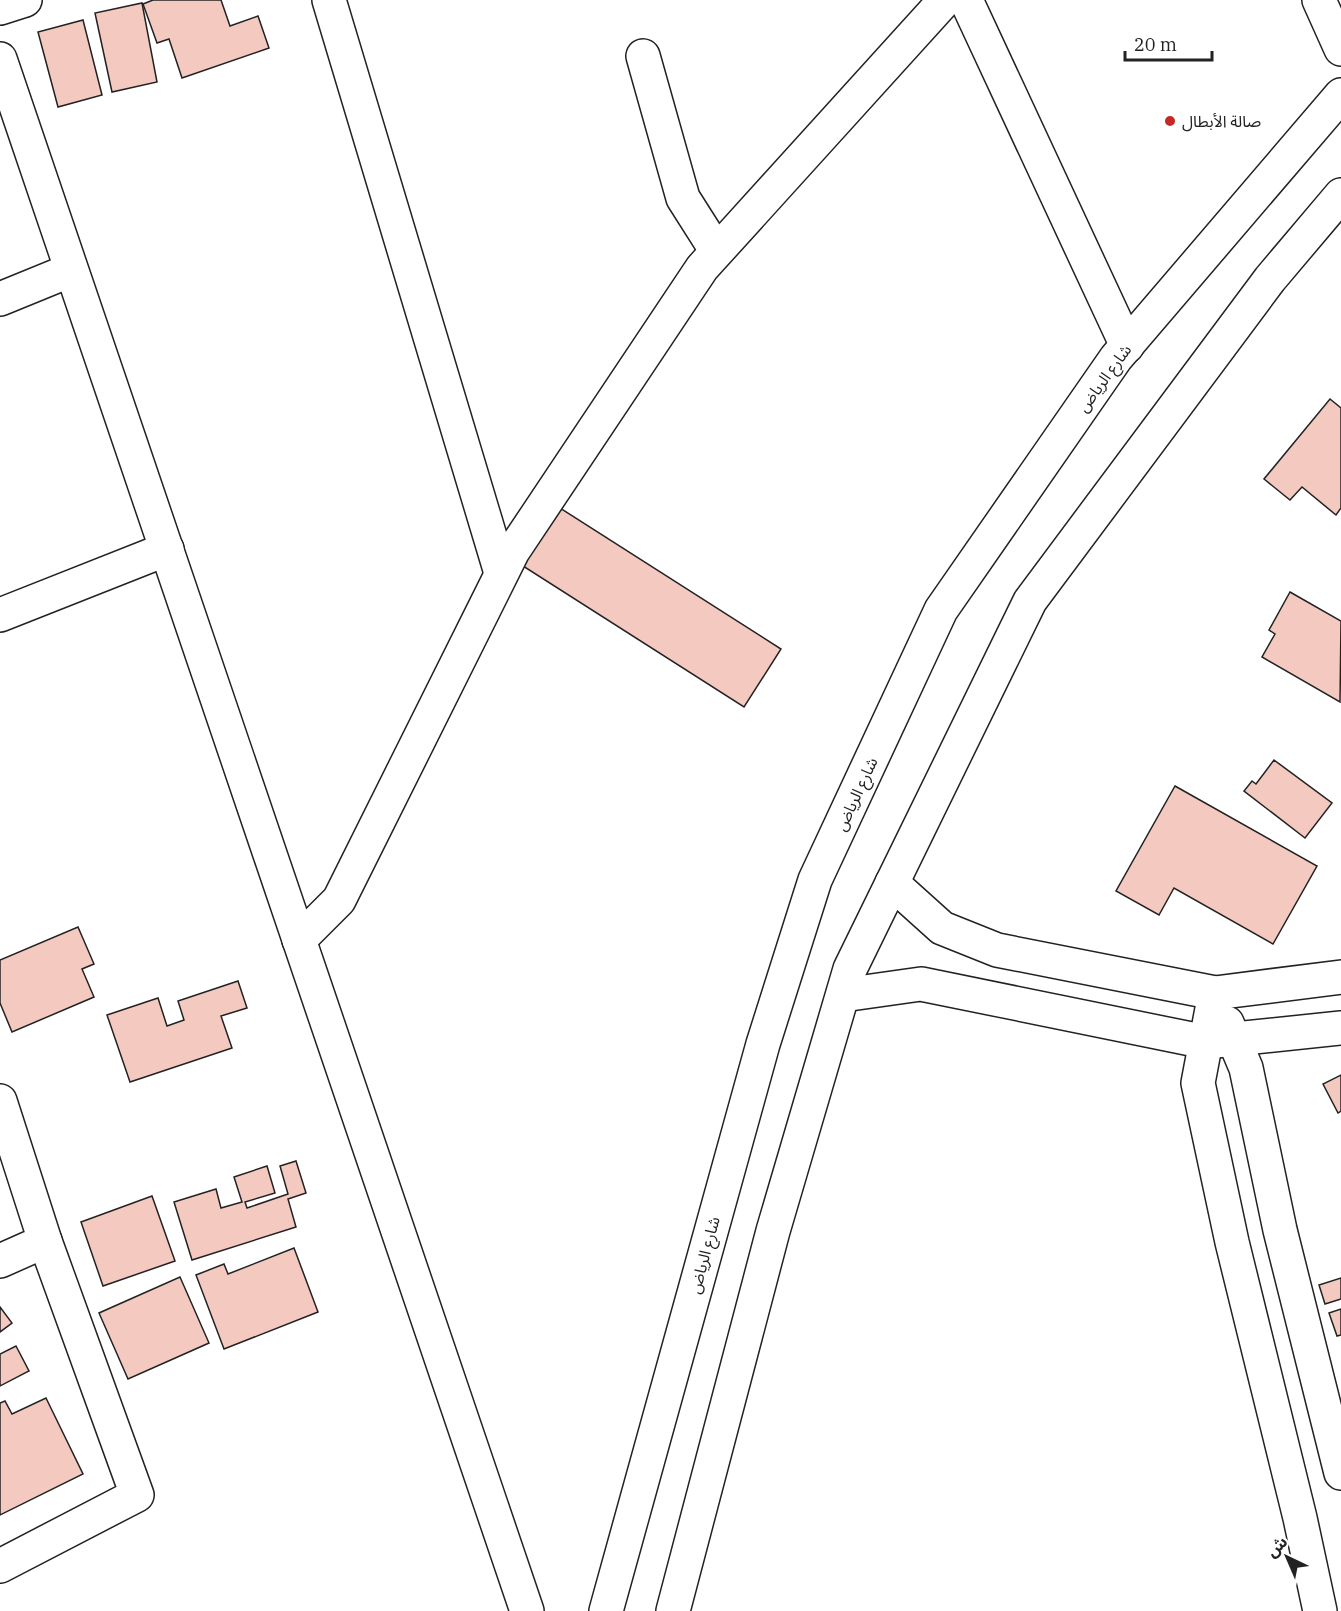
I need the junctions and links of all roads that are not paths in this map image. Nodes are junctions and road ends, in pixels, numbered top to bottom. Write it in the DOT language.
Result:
graph roads {
  1 [pos="25,0"];
  2 [pos="329,0"];
  3 [pos="945,0"];
  4 [pos="966,0"];
  5 [pos="1319,0"];
  6 [pos="0,8"];
  7 [pos="1341,49"];
  8 [pos="644,56"];
  9 [pos="0,59"];
  10 [pos="1341,95"];
  11 [pos="1341,195"];
  12 [pos="716,250"];
  13 [pos="71,270"];
  14 [pos="0,299"];
  15 [pos="1127,346"];
  16 [pos="167,549"];
  17 [pos="501,573"];
  18 [pos="0,615"];
  19 [pos="892,883"];
  20 [pos="299,940"];
  21 [pos="1341,977"];
  22 [pos="1215,993"];
  23 [pos="843,996"];
  24 [pos="1341,1028"];
  25 [pos="1220,1042"];
  26 [pos="0,1101"];
  27 [pos="45,1241"];
  28 [pos="0,1261"];
  29 [pos="1341,1473"];
  30 [pos="0,1566"];
  31 [pos="527,1611"];
  32 [pos="606,1611"];
  33 [pos="674,1611"];
  34 [pos="1320,1611"];
  1 -- 6 [label="street"];
  2 -- 17 [label="street"];
  3 -- 12 [label="street"];
  4 -- 15 [label="street"];
  5 -- 7 [label="street"];
  8 -- 12 [label="street"];
  9 -- 13 [label="street"];
  10 -- 15 [label="street, شارع الرياض"];
  11 -- 19 [label="street"];
  12 -- 17 [label="street"];
  13 -- 14 [label="street"];
  13 -- 16 [label="street"];
  15 -- 32 [label="street, شارع الرياض"];
  16 -- 18 [label="street"];
  16 -- 20 [label="street"];
  17 -- 20 [label="street"];
  19 -- 22 [label="street"];
  19 -- 23 [label="street"];
  20 -- 31 [label="street"];
  21 -- 22 [label="street"];
  22 -- 25 [label="street"];
  23 -- 25 [label="street"];
  23 -- 33 [label="street"];
  24 -- 25 [label="street"];
  25 -- 29 [label="street"];
  25 -- 34 [label="street"];
  26 -- 27 [label="street"];
  27 -- 28 [label="street"];
  27 -- 30 [label="street"];
}
